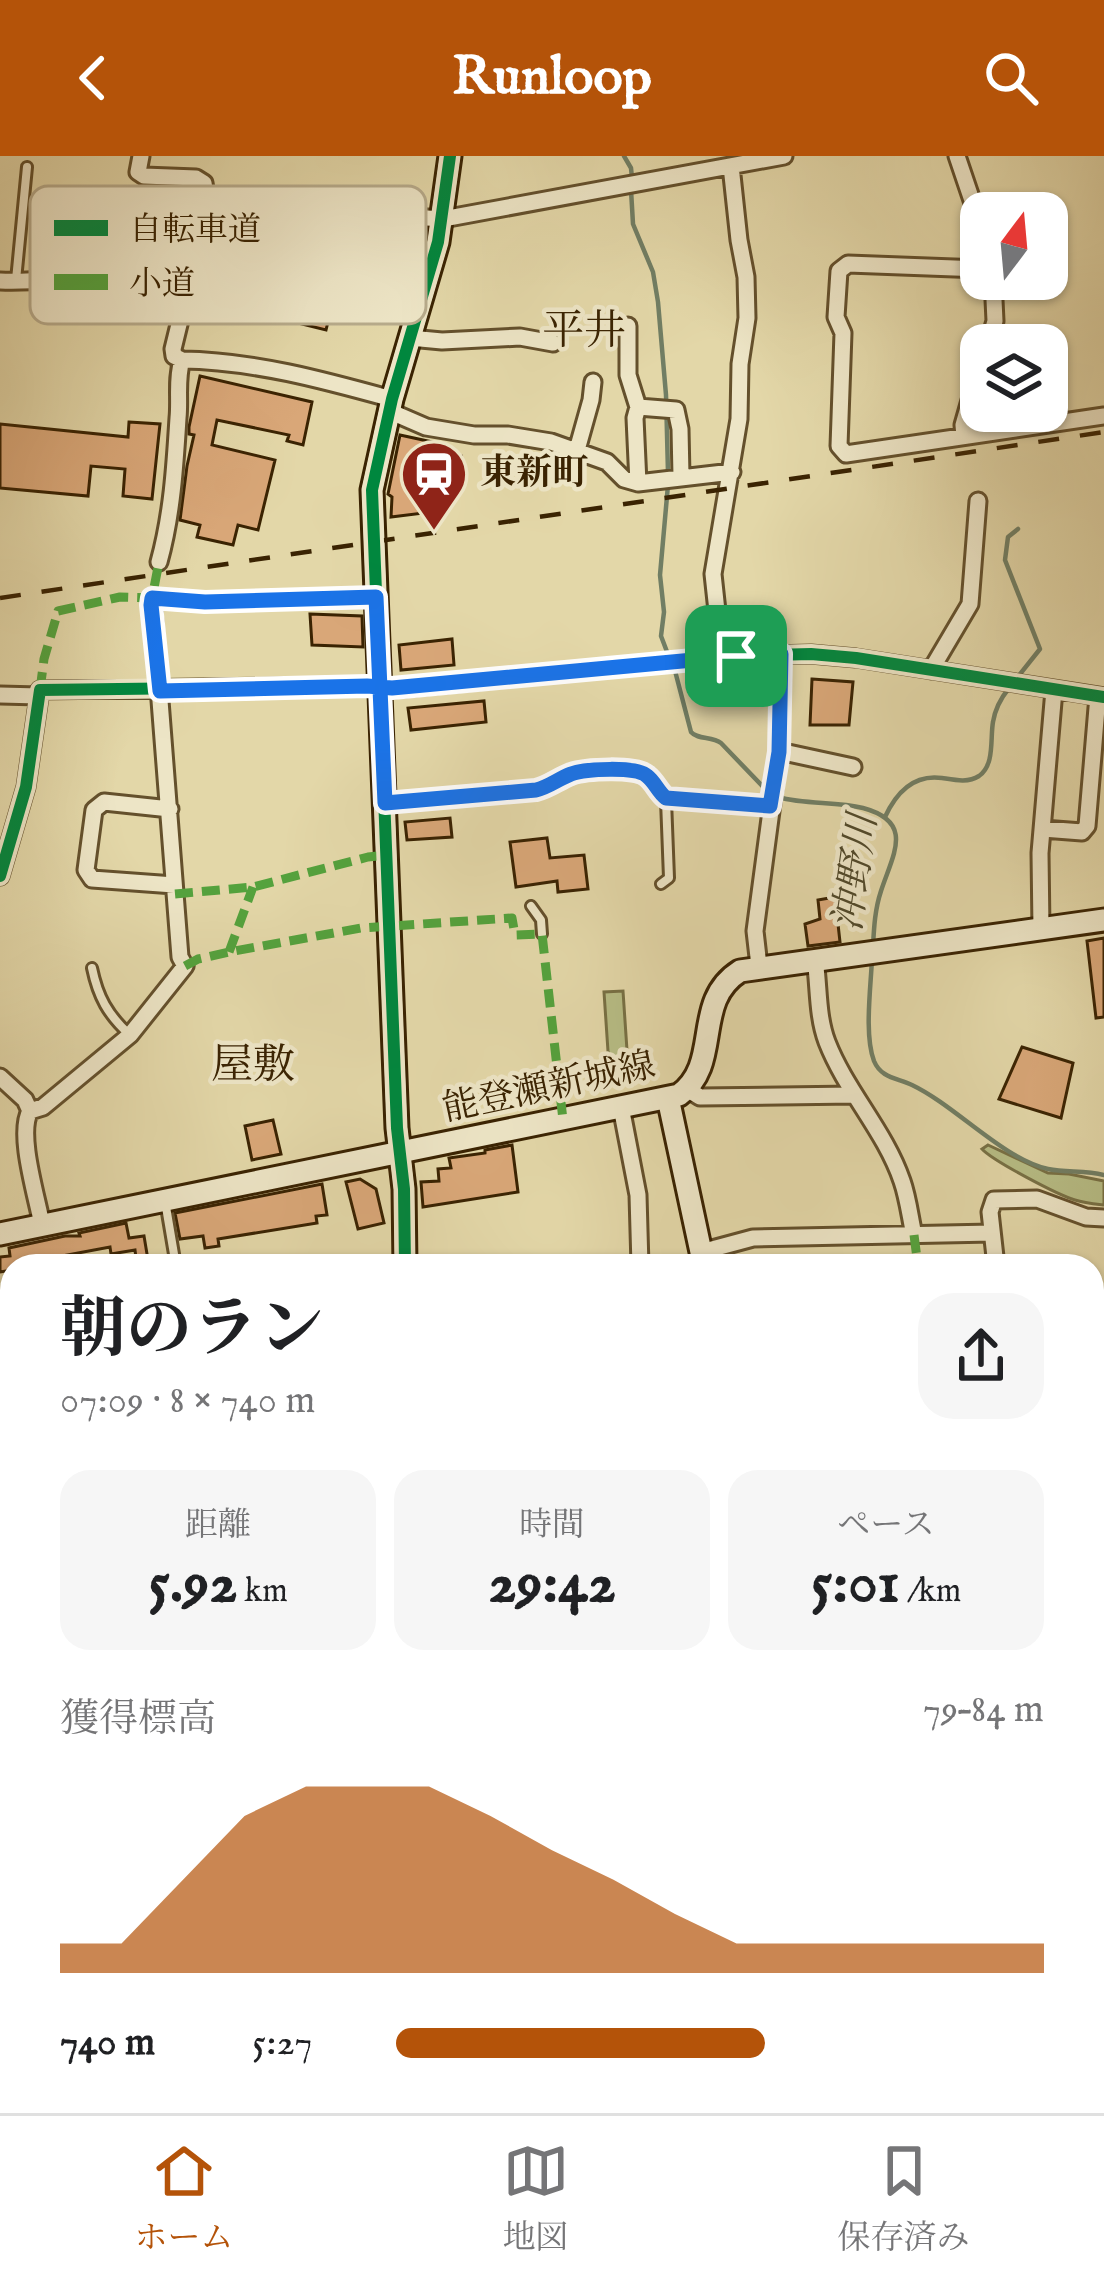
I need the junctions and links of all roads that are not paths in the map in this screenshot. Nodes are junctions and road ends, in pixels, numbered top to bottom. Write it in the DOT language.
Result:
graph roads {
  1 [pos="141,156"];
  2 [pos="450,156"];
  3 [pos="784,156"];
  4 [pos="956,156"];
  5 [pos="731,166"];
  6 [pos="27,167"];
  7 [pos="204,186"];
  8 [pos="969,192"];
  9 [pos="426,218"];
  10 [pos="443,219"];
  11 [pos="960,268"];
  12 [pos="426,280"];
  13 [pos="8,281"];
  14 [pos="178,324"];
  15 [pos="414,324"];
  16 [pos="628,326"];
  17 [pos="410,338"];
  18 [pos="553,343"];
  19 [pos="182,361"];
  20 [pos="593,382"];
  21 [pos="390,405"];
  22 [pos="638,407"];
  23 [pos="1104,416"];
  24 [pos="964,432"];
  25 [pos="964,436"];
  26 [pos="577,450"];
  27 [pos="732,472"];
  28 [pos="681,476"];
  29 [pos="638,483"];
  30 [pos="978,501"];
  31 [pos="159,562"];
  32 [pos="376,597"];
  33 [pos="781,654"];
  34 [pos="736,656"];
  35 [pos="931,670"];
  36 [pos="380,687"];
  37 [pos="1054,690"];
  38 [pos="160,691"];
  39 [pos="0,695"];
  40 [pos="39,696"];
  41 [pos="1101,696"];
  42 [pos="779,752"];
  43 [pos="854,766"];
  44 [pos="666,798"];
  45 [pos="385,803"];
  46 [pos="770,806"];
  47 [pos="170,808"];
  48 [pos="1043,829"];
  49 [pos="0,876"];
  50 [pos="661,884"];
  51 [pos="175,885"];
  52 [pos="531,906"];
  53 [pos="555,910"];
  54 [pos="542,920"];
  55 [pos="1104,920"];
  56 [pos="1041,929"];
  57 [pos="542,934"];
  58 [pos="815,959"];
  59 [pos="759,966"];
  60 [pos="92,968"];
  61 [pos="130,1036"];
  62 [pos="0,1077"];
  63 [pos="678,1094"];
  64 [pos="854,1095"];
  65 [pos="621,1107"];
  66 [pos="30,1111"];
  67 [pos="401,1152"];
  68 [pos="164,1200"];
  69 [pos="1104,1218"];
  70 [pos="42,1225"];
  71 [pos="992,1233"];
  72 [pos="0,1234"];
  73 [pos="914,1235"];
  74 [pos="174,1254"];
  75 [pos="405,1254"];
  76 [pos="640,1254"];
  77 [pos="701,1254"];
  78 [pos="714,1254"];
  79 [pos="995,1254"];
  1 -- 7 [label="street"];
  2 -- 10 [label="street"];
  3 -- 5 [label="street"];
  4 -- 8 [label="street"];
  5 -- 10 [label="street"];
  5 -- 27 [label="street"];
  6 -- 13 [label="lane"];
  9 -- 10 [label="street"];
  10 -- 12 [label="street"];
  11 -- 25 [label="street"];
  14 -- 19 [label="street"];
  15 -- 17 [label="street"];
  16 -- 22 [label="street"];
  17 -- 18 [label="street"];
  17 -- 21 [label="street"];
  19 -- 21 [label="street"];
  19 -- 31 [label="street"];
  20 -- 26 [label="street"];
  21 -- 26 [label="street"];
  21 -- 32 [label="street"];
  22 -- 28 [label="street"];
  22 -- 29 [label="street"];
  23 -- 25 [label="street"];
  24 -- 25 [label="street"];
  26 -- 29 [label="street"];
  27 -- 28 [label="street"];
  27 -- 34 [label="street"];
  28 -- 29 [label="street"];
  30 -- 35 [label="street"];
  32 -- 36 [label="street"];
  32 -- 38 [label="street"];
  33 -- 34 [label="street"];
  33 -- 35 [label="street"];
  33 -- 42 [label="street"];
  34 -- 36 [label="street"];
  35 -- 37 [label="street"];
  36 -- 38 [label="street"];
  36 -- 45 [label="street"];
  37 -- 41 [label="street"];
  37 -- 48 [label="street"];
  38 -- 40 [label="street"];
  38 -- 47 [label="street"];
  39 -- 40 [label="street"];
  40 -- 49 [label="street"];
  41 -- 48 [label="street"];
  42 -- 43 [label="street"];
  42 -- 46 [label="street"];
  44 -- 45 [label="street"];
  44 -- 46 [label="street"];
  44 -- 50 [label="lane"];
  45 -- 67 [label="street"];
  46 -- 59 [label="street"];
  47 -- 51 [label="street"];
  47 -- 51 [label="street"];
  48 -- 56 [label="street"];
  51 -- 61 [label="street"];
  52 -- 54 [label="lane"];
  53 -- 54 [label="lane"];
  54 -- 57 [label="lane"];
  55 -- 56 [label="street"];
  56 -- 58 [label="street"];
  58 -- 59 [label="street"];
  58 -- 64 [label="street"];
  59 -- 63 [label="street, 能登瀬新城線"];
  60 -- 61 [label="lane"];
  61 -- 66 [label="street"];
  62 -- 66 [label="street"];
  63 -- 64 [label="street"];
  63 -- 65 [label="street, 能登瀬新城線"];
  63 -- 77 [label="street"];
  64 -- 73 [label="street"];
  65 -- 67 [label="street, 能登瀬新城線"];
  65 -- 76 [label="street"];
  66 -- 70 [label="street"];
  67 -- 68 [label="street, 能登瀬新城線"];
  67 -- 75 [label="street"];
  68 -- 70 [label="street, 能登瀬新城線"];
  68 -- 74 [label="lane"];
  69 -- 71 [label="street"];
  70 -- 72 [label="street, 能登瀬新城線"];
  71 -- 73 [label="street"];
  71 -- 79 [label="street"];
  73 -- 78 [label="street"];
}
